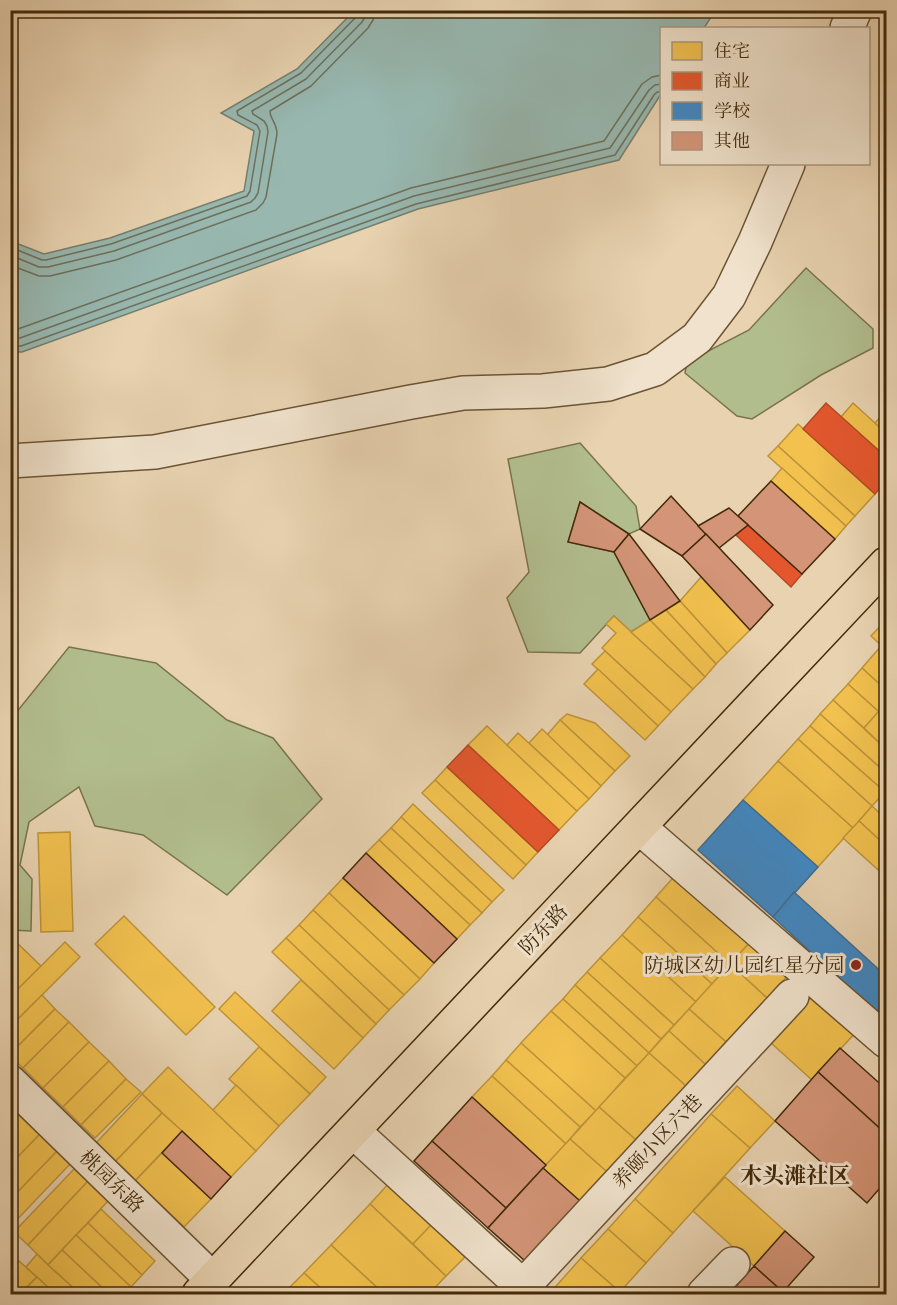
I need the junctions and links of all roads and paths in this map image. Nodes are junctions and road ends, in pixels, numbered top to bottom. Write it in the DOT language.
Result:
graph roads {
  1 [pos="855,10"];
  2 [pos="847,27"];
  3 [pos="788,165"];
  4 [pos="10,461"];
  5 [pos="886,564"];
  6 [pos="639,827"];
  7 [pos="792,996"];
  8 [pos="886,1041"];
  9 [pos="10,1082"];
  10 [pos="353,1131"];
  11 [pos="733,1264"];
  12 [pos="206,1287"];
  13 [pos="523,1292"];
  14 [pos="704,1294"];
  1 -- 2 [label="street"];
  3 -- 4 [label="street"];
  5 -- 6 [label="main road, 防东路"];
  6 -- 8 [label="street"];
  6 -- 10 [label="main road, 防东路"];
  7 -- 13 [label="street, 养颐小区六巷"];
  9 -- 12 [label="street, 桃园东路"];
  10 -- 12 [label="main road, 防东路"];
  10 -- 13 [label="street, 养颐小区六巷"];
  11 -- 14 [label="street"];
}
